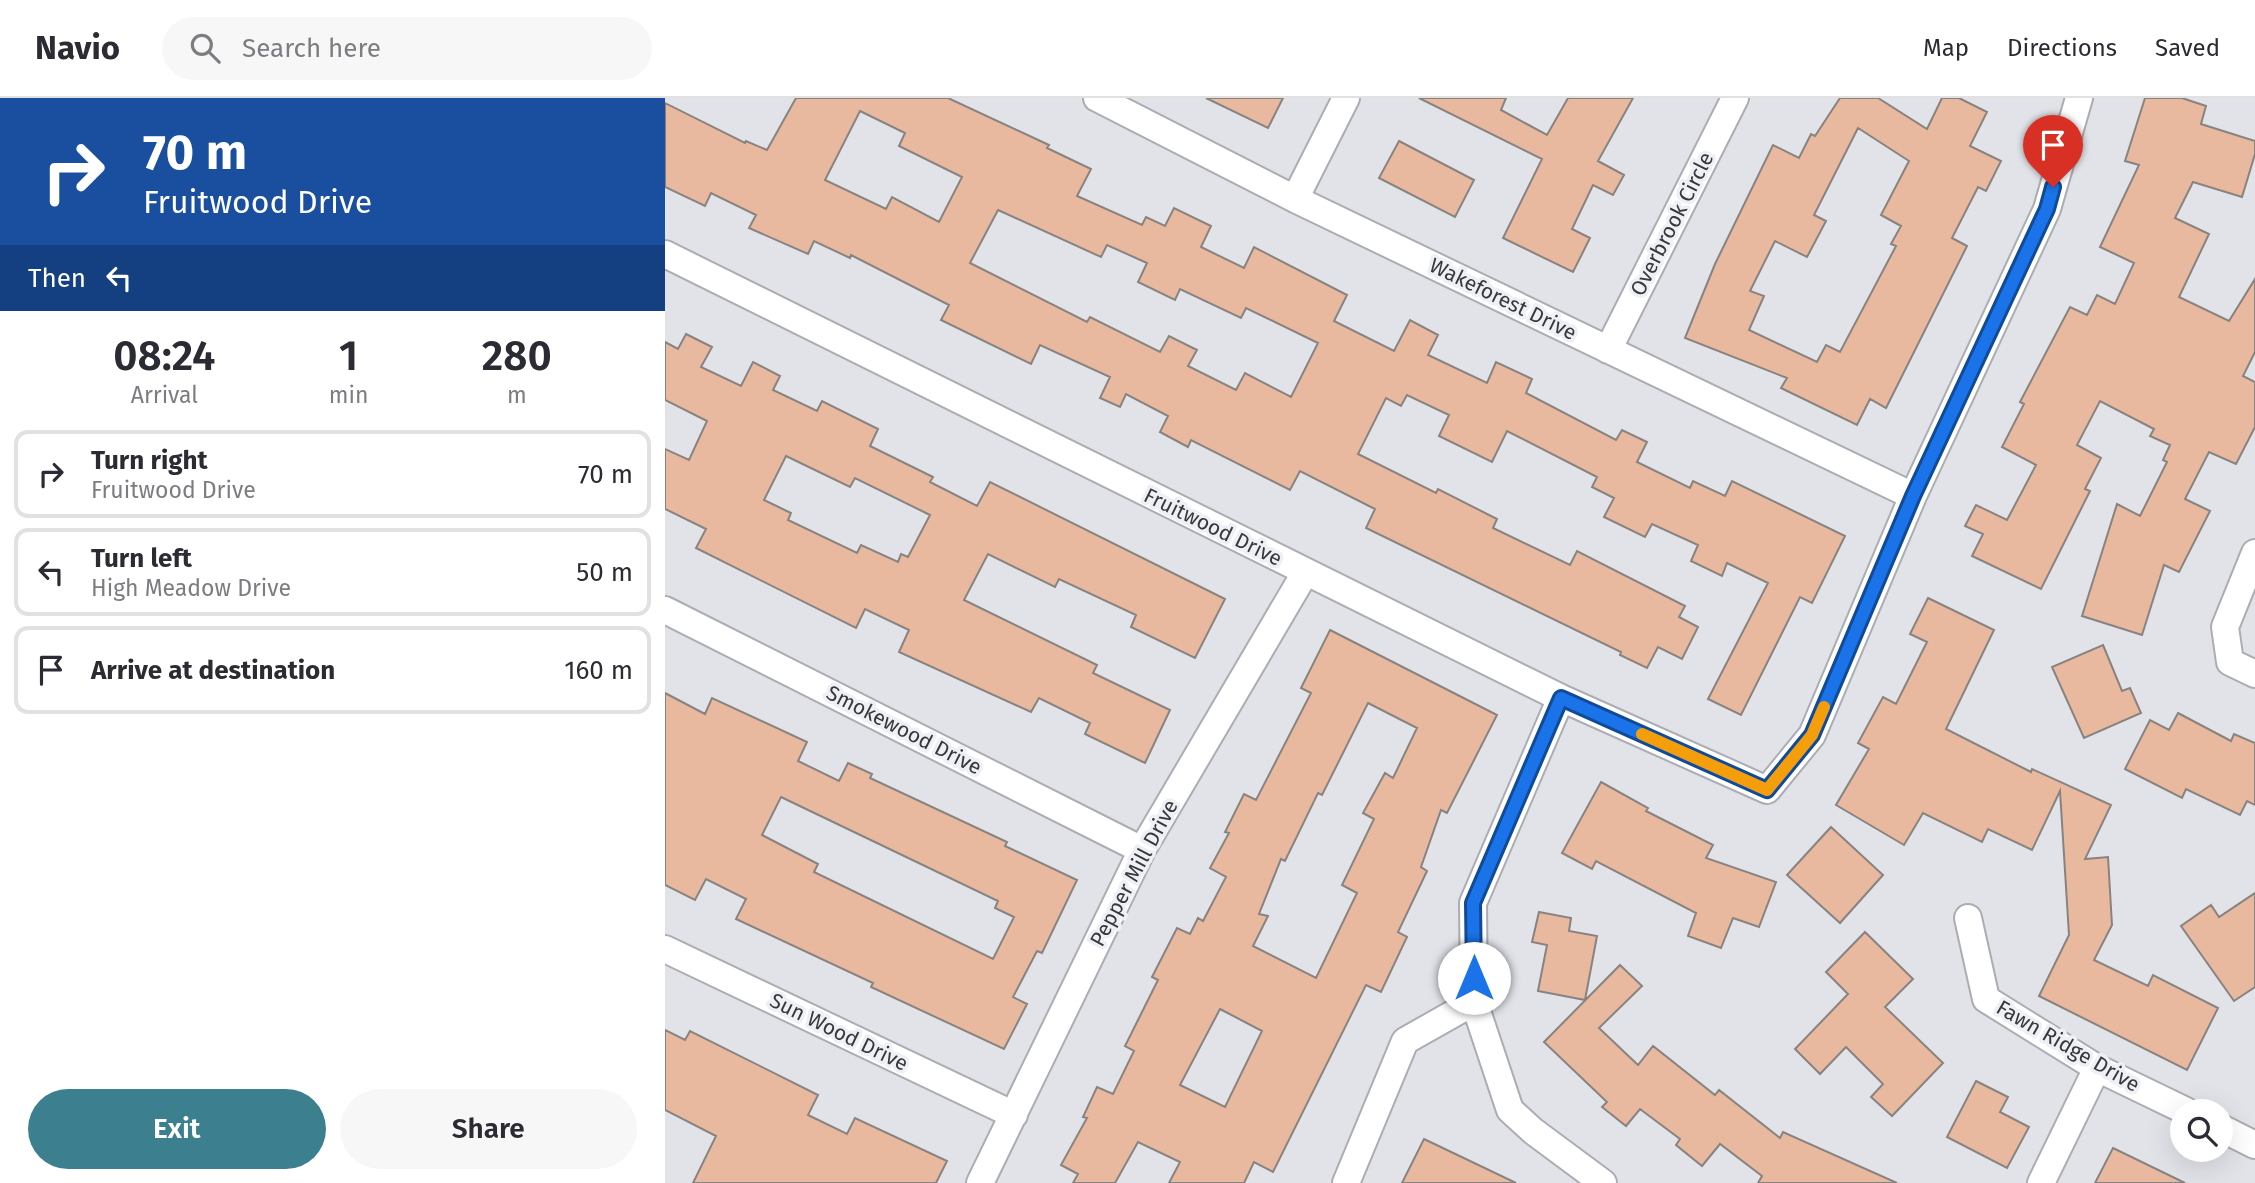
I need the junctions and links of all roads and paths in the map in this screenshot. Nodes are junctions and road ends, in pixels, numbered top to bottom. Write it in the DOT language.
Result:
graph roads {
  1 [pos="1097,98"];
  2 [pos="1346,98"];
  3 [pos="1735,98"];
  4 [pos="2079,98"];
  5 [pos="1295,199"];
  6 [pos="665,254"];
  7 [pos="1608,350"];
  8 [pos="1913,496"];
  9 [pos="2255,553"];
  10 [pos="1305,573"];
  11 [pos="665,610"];
  12 [pos="2255,674"];
  13 [pos="1561,698"];
  14 [pos="1142,850"];
  15 [pos="1968,918"];
  16 [pos="665,948"];
  17 [pos="1474,1002"];
  18 [pos="2097,1068"];
  19 [pos="2170,1103"];
  20 [pos="1014,1115"];
  21 [pos="2233,1132"];
  22 [pos="2253,1139"];
  23 [pos="981,1183"];
  24 [pos="1346,1183"];
  25 [pos="1603,1183"];
  26 [pos="2041,1183"];
  1 -- 5 [label="street, Wakeforest Drive"];
  2 -- 5 [label="street"];
  3 -- 7 [label="street, Overbrook Circle"];
  4 -- 8 [label="street"];
  5 -- 7 [label="street, Wakeforest Drive"];
  6 -- 10 [label="street, Fruitwood Drive"];
  7 -- 8 [label="street, Wakeforest Drive"];
  8 -- 13 [label="street, Fruitwood Drive"];
  9 -- 12 [label="street"];
  10 -- 13 [label="street, Fruitwood Drive"];
  10 -- 14 [label="street, Pepper Mill Drive"];
  11 -- 14 [label="street, Smokewood Drive"];
  13 -- 17 [label="street"];
  14 -- 20 [label="street, Pepper Mill Drive"];
  15 -- 18 [label="street, Fawn Ridge Drive"];
  16 -- 20 [label="street, Sun Wood Drive"];
  17 -- 24 [label="street"];
  17 -- 25 [label="street"];
  18 -- 19 [label="street, Fawn Ridge Drive"];
  18 -- 26 [label="street"];
  20 -- 23 [label="street, Pepper Mill Drive"];
  21 -- 22 [label="street"];
}
